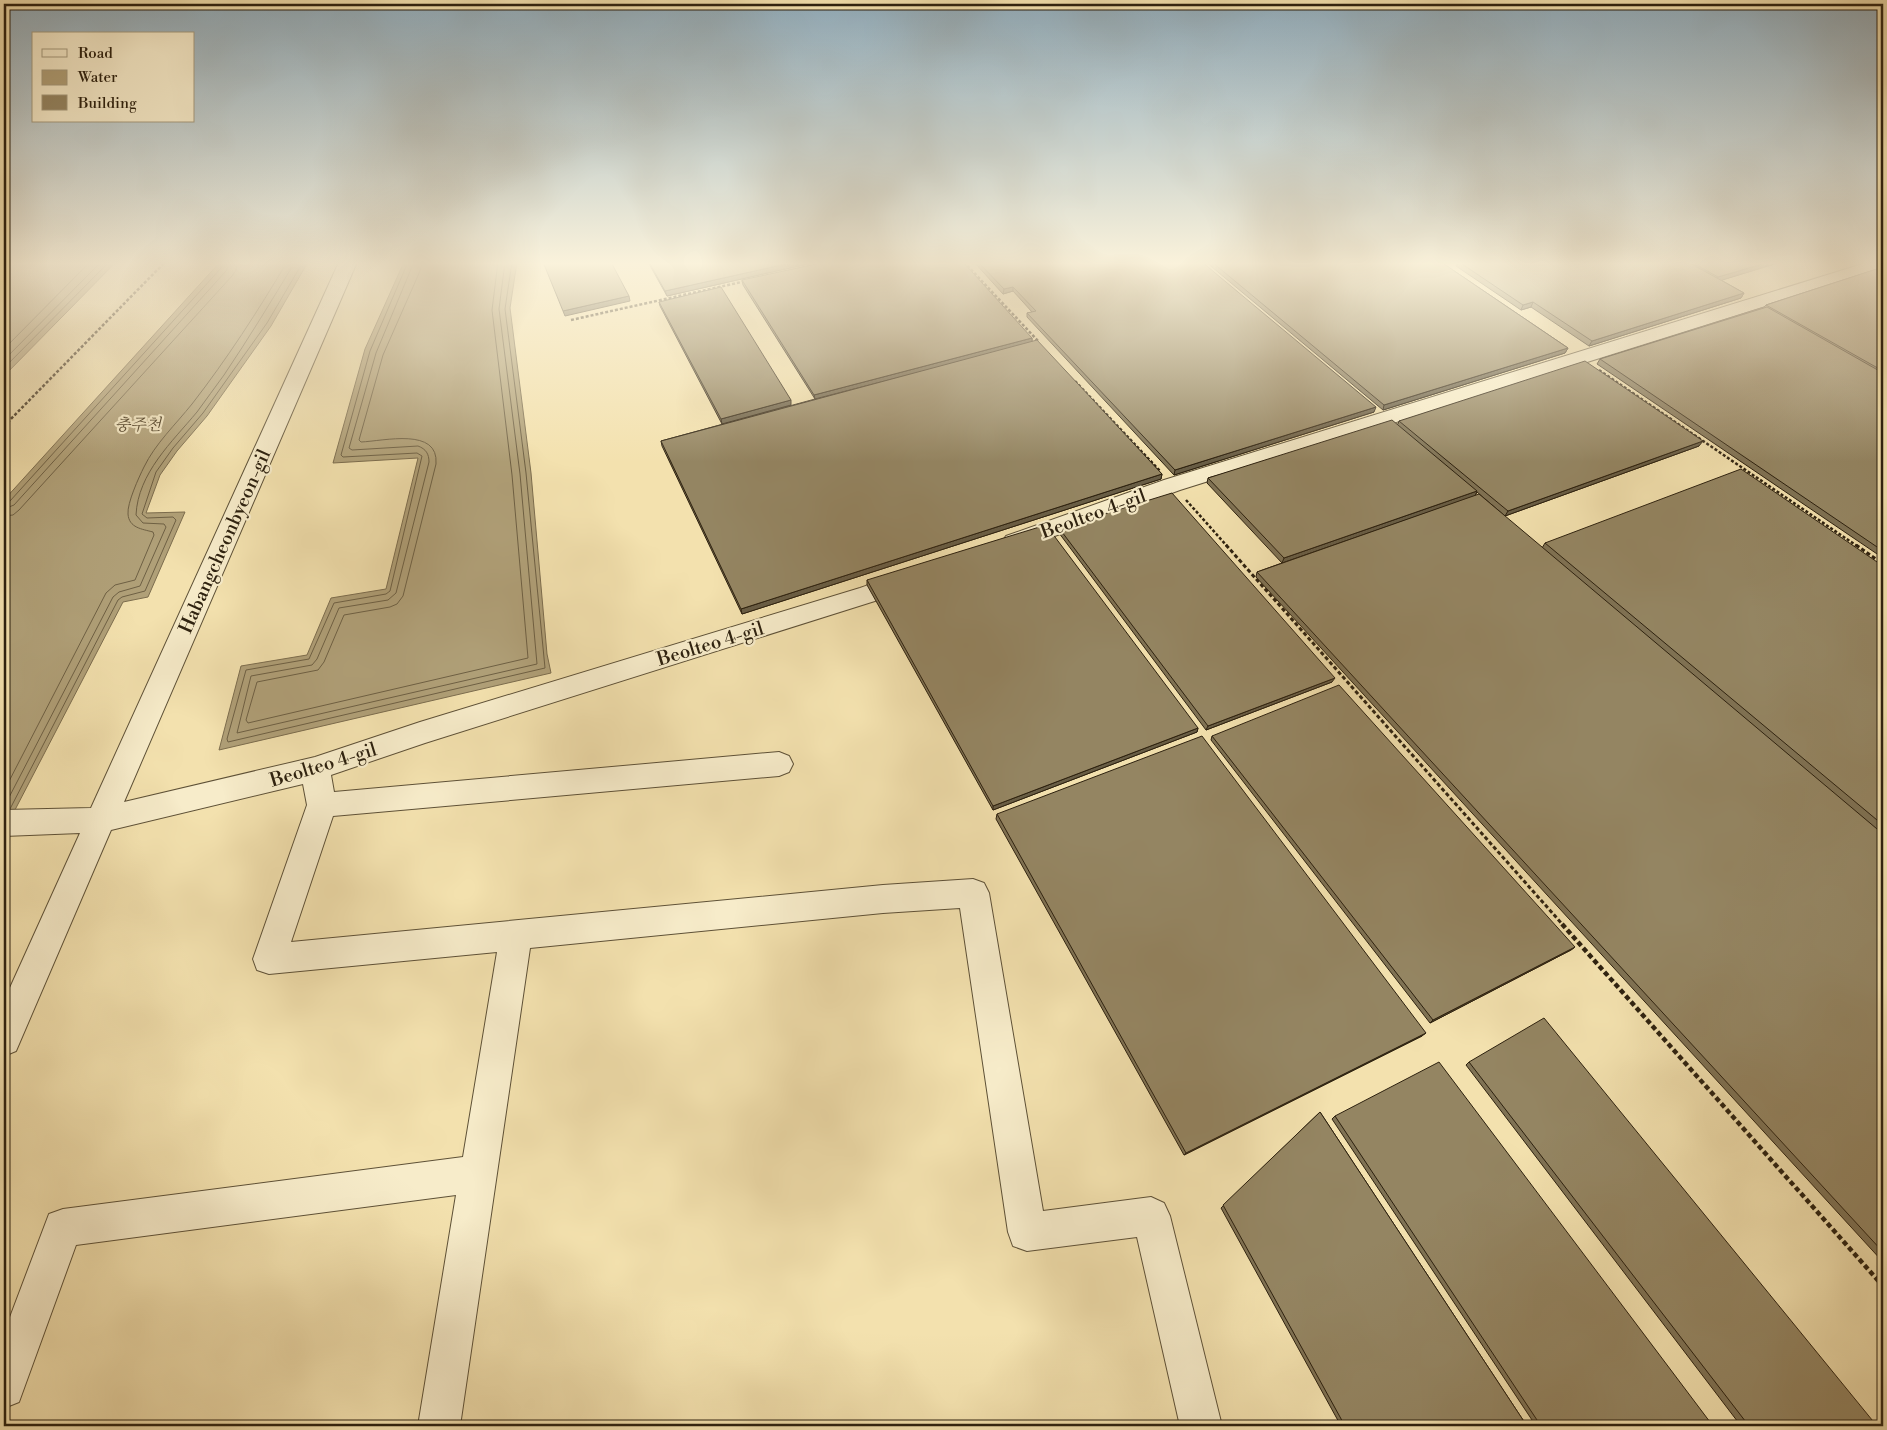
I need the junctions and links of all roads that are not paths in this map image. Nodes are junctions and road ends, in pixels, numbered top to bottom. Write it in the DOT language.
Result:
graph roads {
  1 [pos="318,329"];
  2 [pos="1670,329"];
  3 [pos="996,548"];
  4 [pos="923,574"];
  5 [pos="780,764"];
  6 [pos="315,769"];
  7 [pos="322,805"];
  8 [pos="102,820"];
  9 [pos="4,823"];
  10 [pos="516,934"];
  11 [pos="4,1040"];
  12 [pos="478,1174"];
  13 [pos="4,1387"];
  14 [pos="439,1426"];
  15 [pos="1201,1426"];
  1 -- 8 [label="street, Habangcheonbyeon-gil"];
  2 -- 3 [label="street, Beolteo 4-gil"];
  4 -- 6 [label="street, Beolteo 4-gil"];
  5 -- 7 [label="street"];
  6 -- 7 [label="street"];
  6 -- 8 [label="street, Beolteo 4-gil"];
  7 -- 10 [label="street"];
  8 -- 9 [label="street, Beolteo 4-gil"];
  8 -- 11 [label="street, Habangcheonbyeon-gil"];
  10 -- 12 [label="street"];
  10 -- 15 [label="street"];
  12 -- 13 [label="street"];
  12 -- 14 [label="street"];
}
